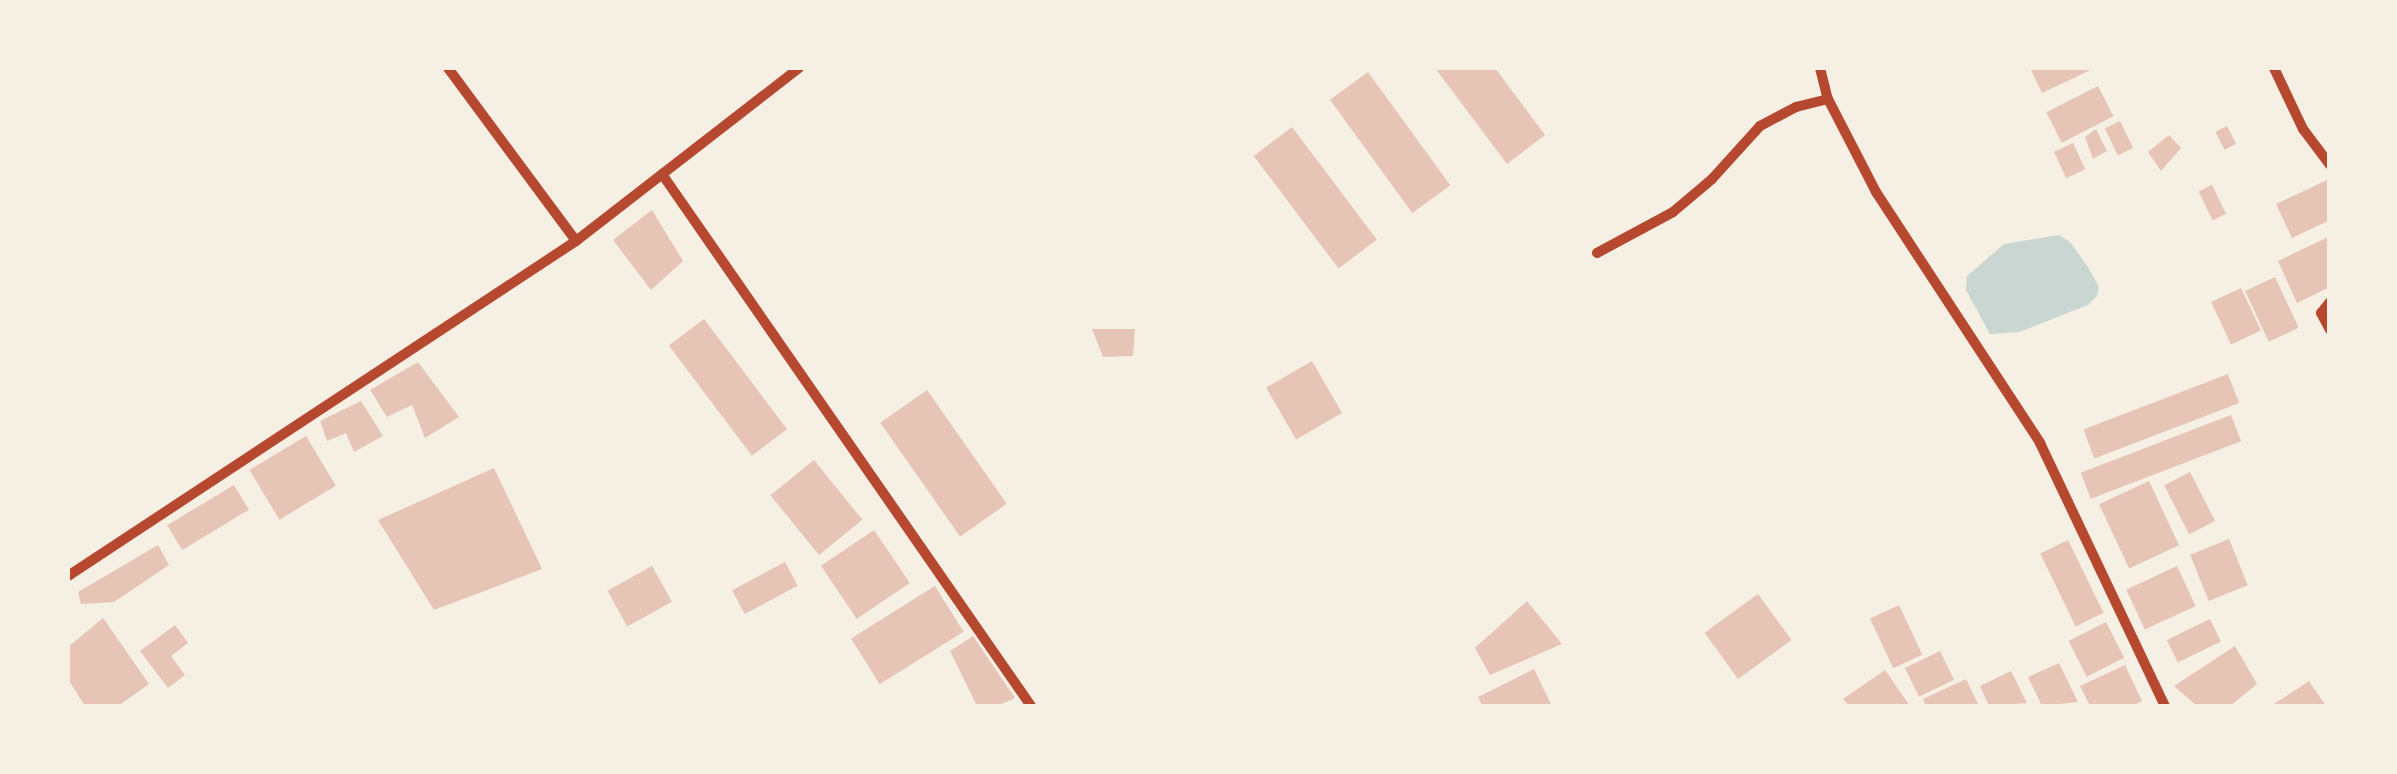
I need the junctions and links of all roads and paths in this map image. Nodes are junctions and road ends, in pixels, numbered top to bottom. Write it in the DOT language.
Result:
graph roads {
  1 [pos="448,68"];
  2 [pos="799,68"];
  3 [pos="1820,68"];
  4 [pos="2274,68"];
  5 [pos="1828,99"];
  6 [pos="2330,165"];
  7 [pos="662,174"];
  8 [pos="576,241"];
  9 [pos="1597,253"];
  10 [pos="2330,302"];
  11 [pos="2330,330"];
  12 [pos="68,576"];
  13 [pos="1031,706"];
  14 [pos="2165,706"];
  1 -- 8 [label="street"];
  2 -- 7 [label="street"];
  3 -- 5 [label="street"];
  4 -- 6 [label="street"];
  5 -- 9 [label="street"];
  5 -- 14 [label="street"];
  7 -- 8 [label="street"];
  7 -- 13 [label="street"];
  8 -- 12 [label="street"];
  10 -- 11 [label="street"];
}
